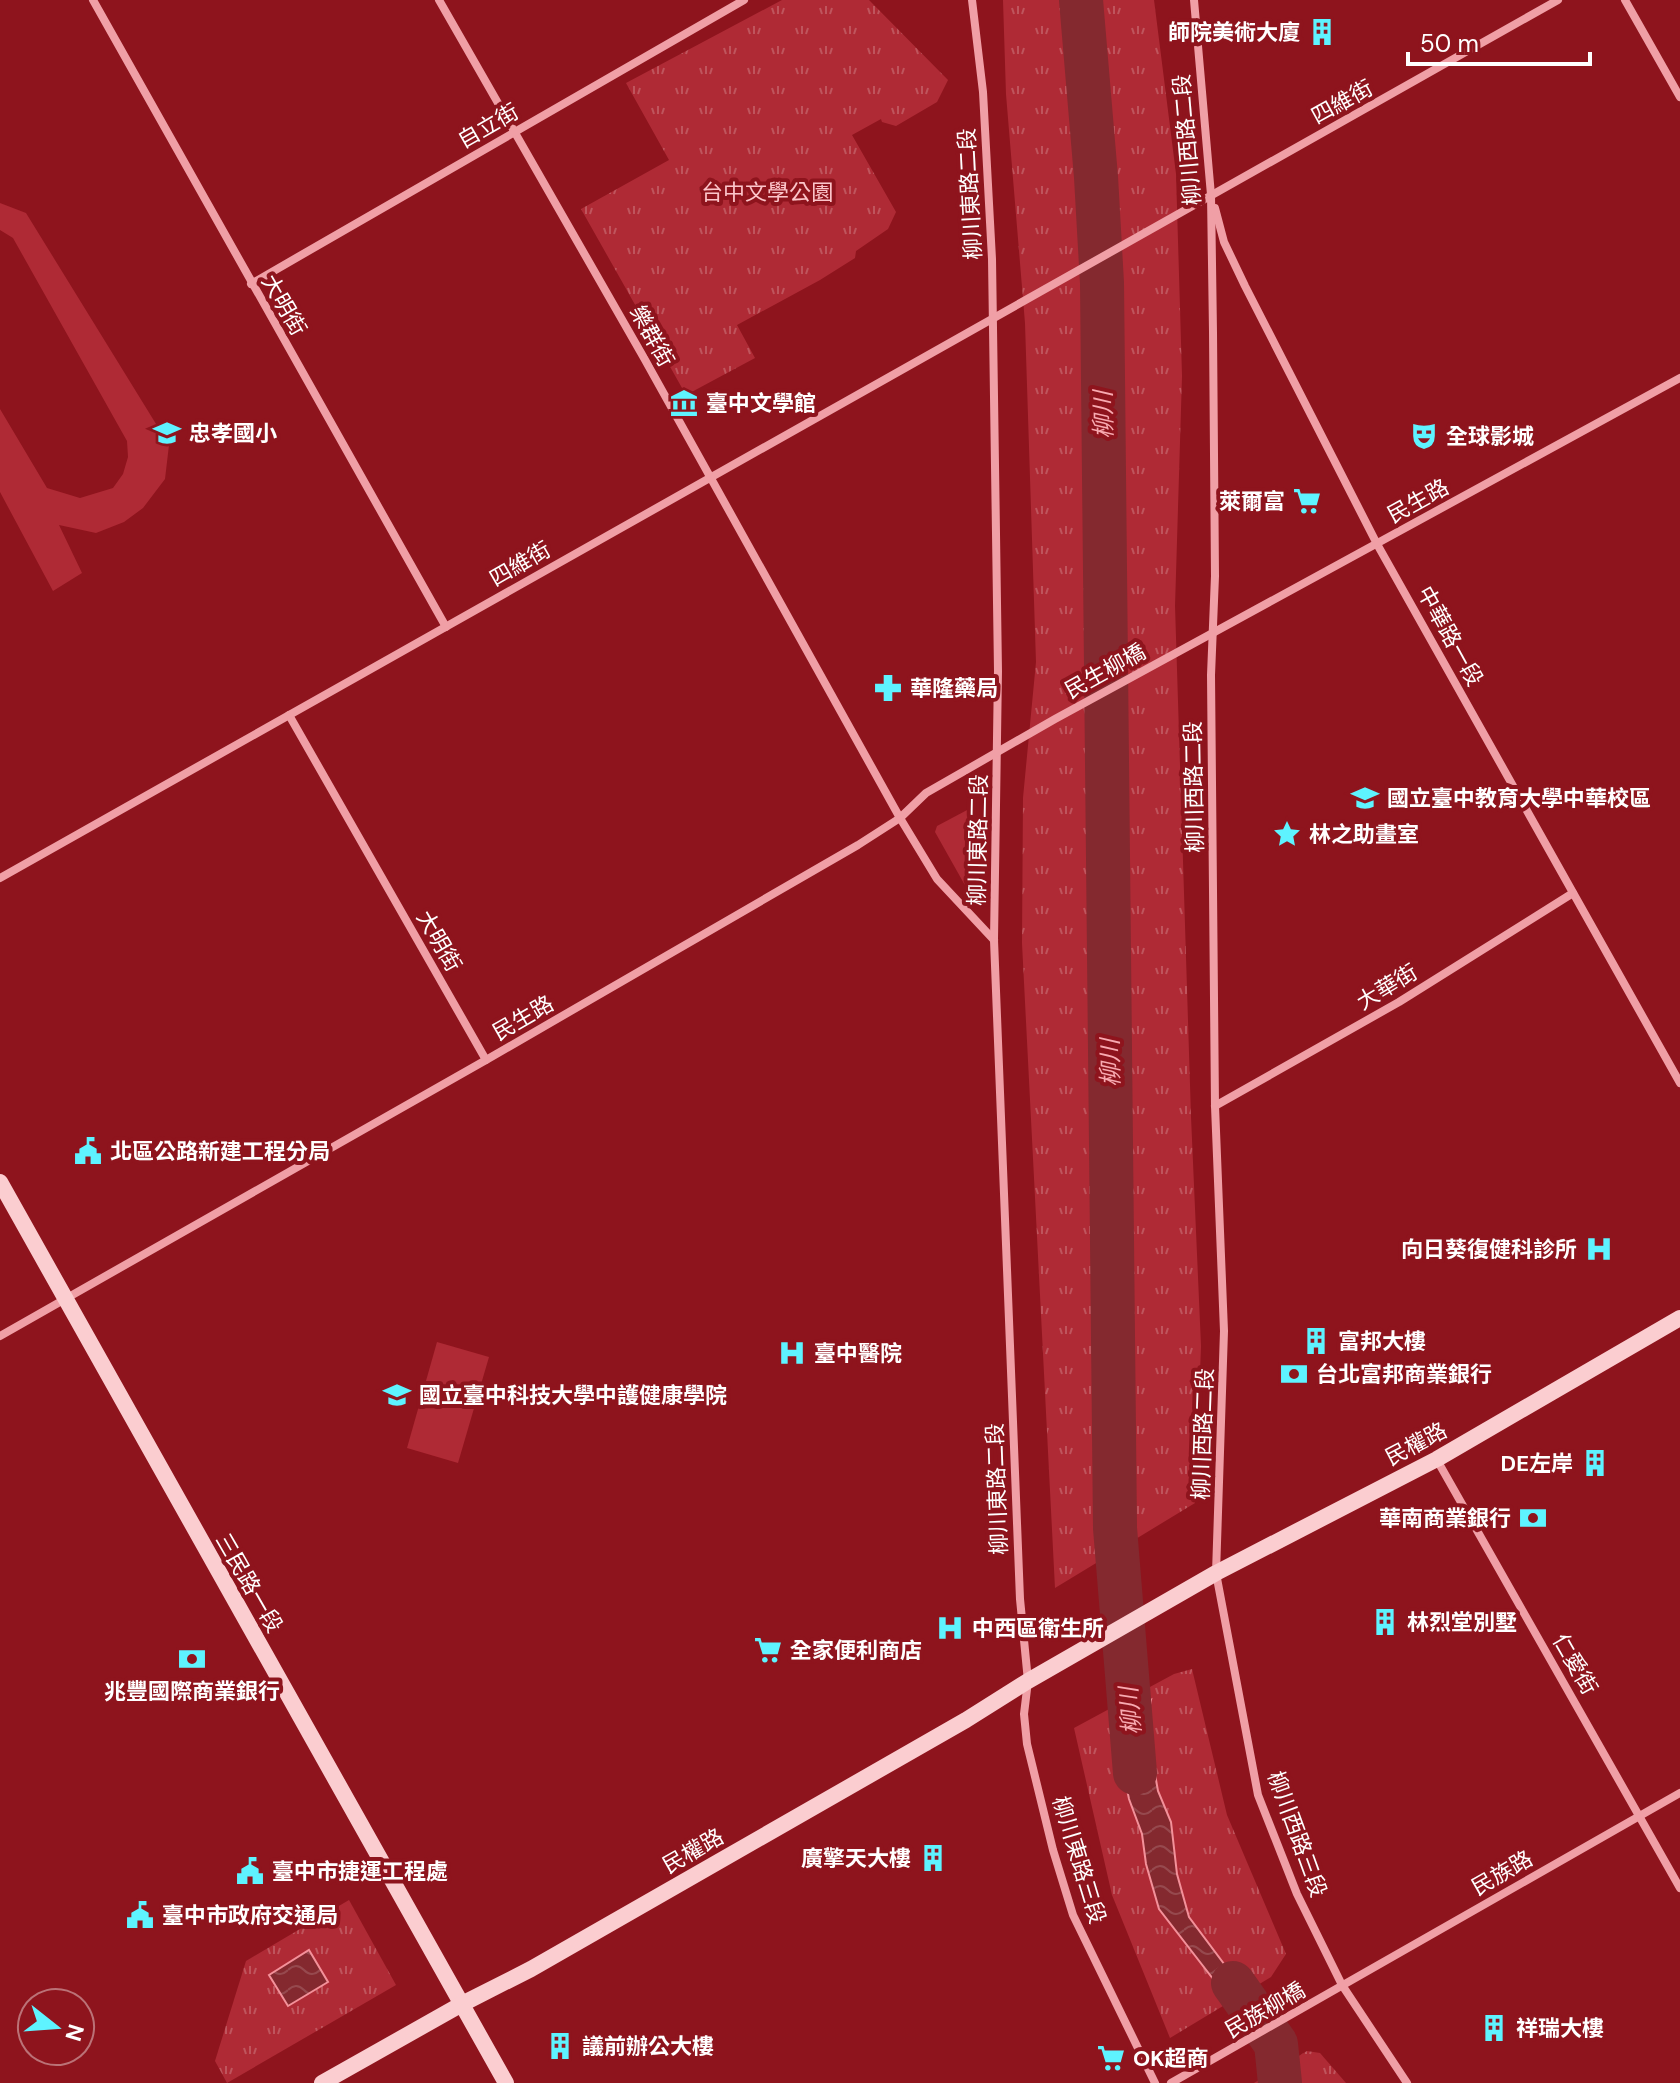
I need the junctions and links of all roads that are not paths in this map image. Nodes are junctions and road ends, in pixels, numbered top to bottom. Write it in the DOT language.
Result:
graph roads {
  1 [pos="93,0"];
  2 [pos="439,0"];
  3 [pos="744,0"];
  4 [pos="972,0"];
  5 [pos="1194,0"];
  6 [pos="1558,0"];
  7 [pos="1625,0"];
  8 [pos="1680,97"];
  9 [pos="515,131"];
  10 [pos="1211,195"];
  11 [pos="251,284"];
  12 [pos="993,316"];
  13 [pos="1680,378"];
  14 [pos="711,477"];
  15 [pos="1377,544"];
  16 [pos="446,627"];
  17 [pos="1214,632"];
  18 [pos="1172,653"];
  19 [pos="289,715"];
  20 [pos="1055,719"];
  21 [pos="998,753"];
  22 [pos="900,818"];
  23 [pos="0,878"];
  24 [pos="1573,893"];
  25 [pos="994,940"];
  26 [pos="486,1060"];
  27 [pos="1680,1083"];
  28 [pos="1215,1106"];
  29 [pos="0,1182"];
  30 [pos="64,1298"];
  31 [pos="1680,1318"];
  32 [pos="0,1336"];
  33 [pos="1437,1459"];
  34 [pos="1216,1573"];
  35 [pos="1028,1681"];
  36 [pos="1680,1793"];
  37 [pos="1641,1815"];
  38 [pos="1680,1888"];
  39 [pos="1342,1985"];
  40 [pos="462,2004"];
  41 [pos="322,2083"];
  42 [pos="506,2083"];
  43 [pos="1155,2083"];
  44 [pos="1171,2083"];
  45 [pos="1407,2083"];
  1 -- 11 [label="street, 大明街"];
  2 -- 9 [label="street, 樂群街"];
  3 -- 9 [label="street, 自立街"];
  4 -- 12 [label="street, 柳川東路二段"];
  5 -- 10 [label="street, 柳川西路二段"];
  6 -- 10 [label="street, 四維街"];
  7 -- 8 [label="street"];
  9 -- 11 [label="street, 自立街"];
  9 -- 14 [label="street, 樂群街"];
  10 -- 12 [label="street, 四維街"];
  10 -- 15 [label="street, 中華路一段"];
  10 -- 17 [label="street, 柳川西路二段"];
  11 -- 16 [label="street, 大明街"];
  12 -- 14 [label="street, 四維街"];
  12 -- 21 [label="street, 柳川東路二段"];
  13 -- 15 [label="street, 民生路"];
  14 -- 16 [label="street, 四維街"];
  14 -- 22 [label="street, 樂群街"];
  15 -- 17 [label="street, 民生路"];
  15 -- 24 [label="street, 中華路一段"];
  16 -- 19 [label="street, 四維街"];
  17 -- 18 [label="street, 民生路"];
  17 -- 28 [label="street, 柳川西路二段"];
  18 -- 20 [label="street, 民生柳橋"];
  19 -- 23 [label="street, 四維街"];
  19 -- 26 [label="street, 大明街"];
  20 -- 21 [label="street, 民生路"];
  21 -- 22 [label="street, 民生路"];
  21 -- 25 [label="street, 柳川東路二段"];
  22 -- 25 [label="street, 樂群街"];
  22 -- 26 [label="street, 民生路"];
  24 -- 27 [label="street, 中華路一段"];
  24 -- 28 [label="street, 大華街"];
  25 -- 35 [label="street, 柳川東路二段"];
  26 -- 30 [label="street, 民生路"];
  28 -- 34 [label="street, 柳川西路二段"];
  29 -- 30 [label="main road, 三民路一段"];
  30 -- 32 [label="street, 民生路"];
  30 -- 40 [label="main road, 三民路一段"];
  31 -- 33 [label="main road, 民權路"];
  33 -- 34 [label="main road, 民權路"];
  33 -- 37 [label="street, 仁愛街"];
  34 -- 35 [label="main road, 民權路"];
  34 -- 39 [label="street, 柳川西路三段"];
  35 -- 40 [label="main road, 民權路"];
  35 -- 43 [label="street, 柳川東路三段"];
  36 -- 37 [label="street, 民族路"];
  37 -- 38 [label="street, 仁愛街"];
  37 -- 39 [label="street, 民族路"];
  39 -- 44 [label="street, 民族柳橋"];
  39 -- 45 [label="street, 柳川西路三段"];
  40 -- 41 [label="main road, 民權路"];
  40 -- 42 [label="main road, 三民路一段"];
}
